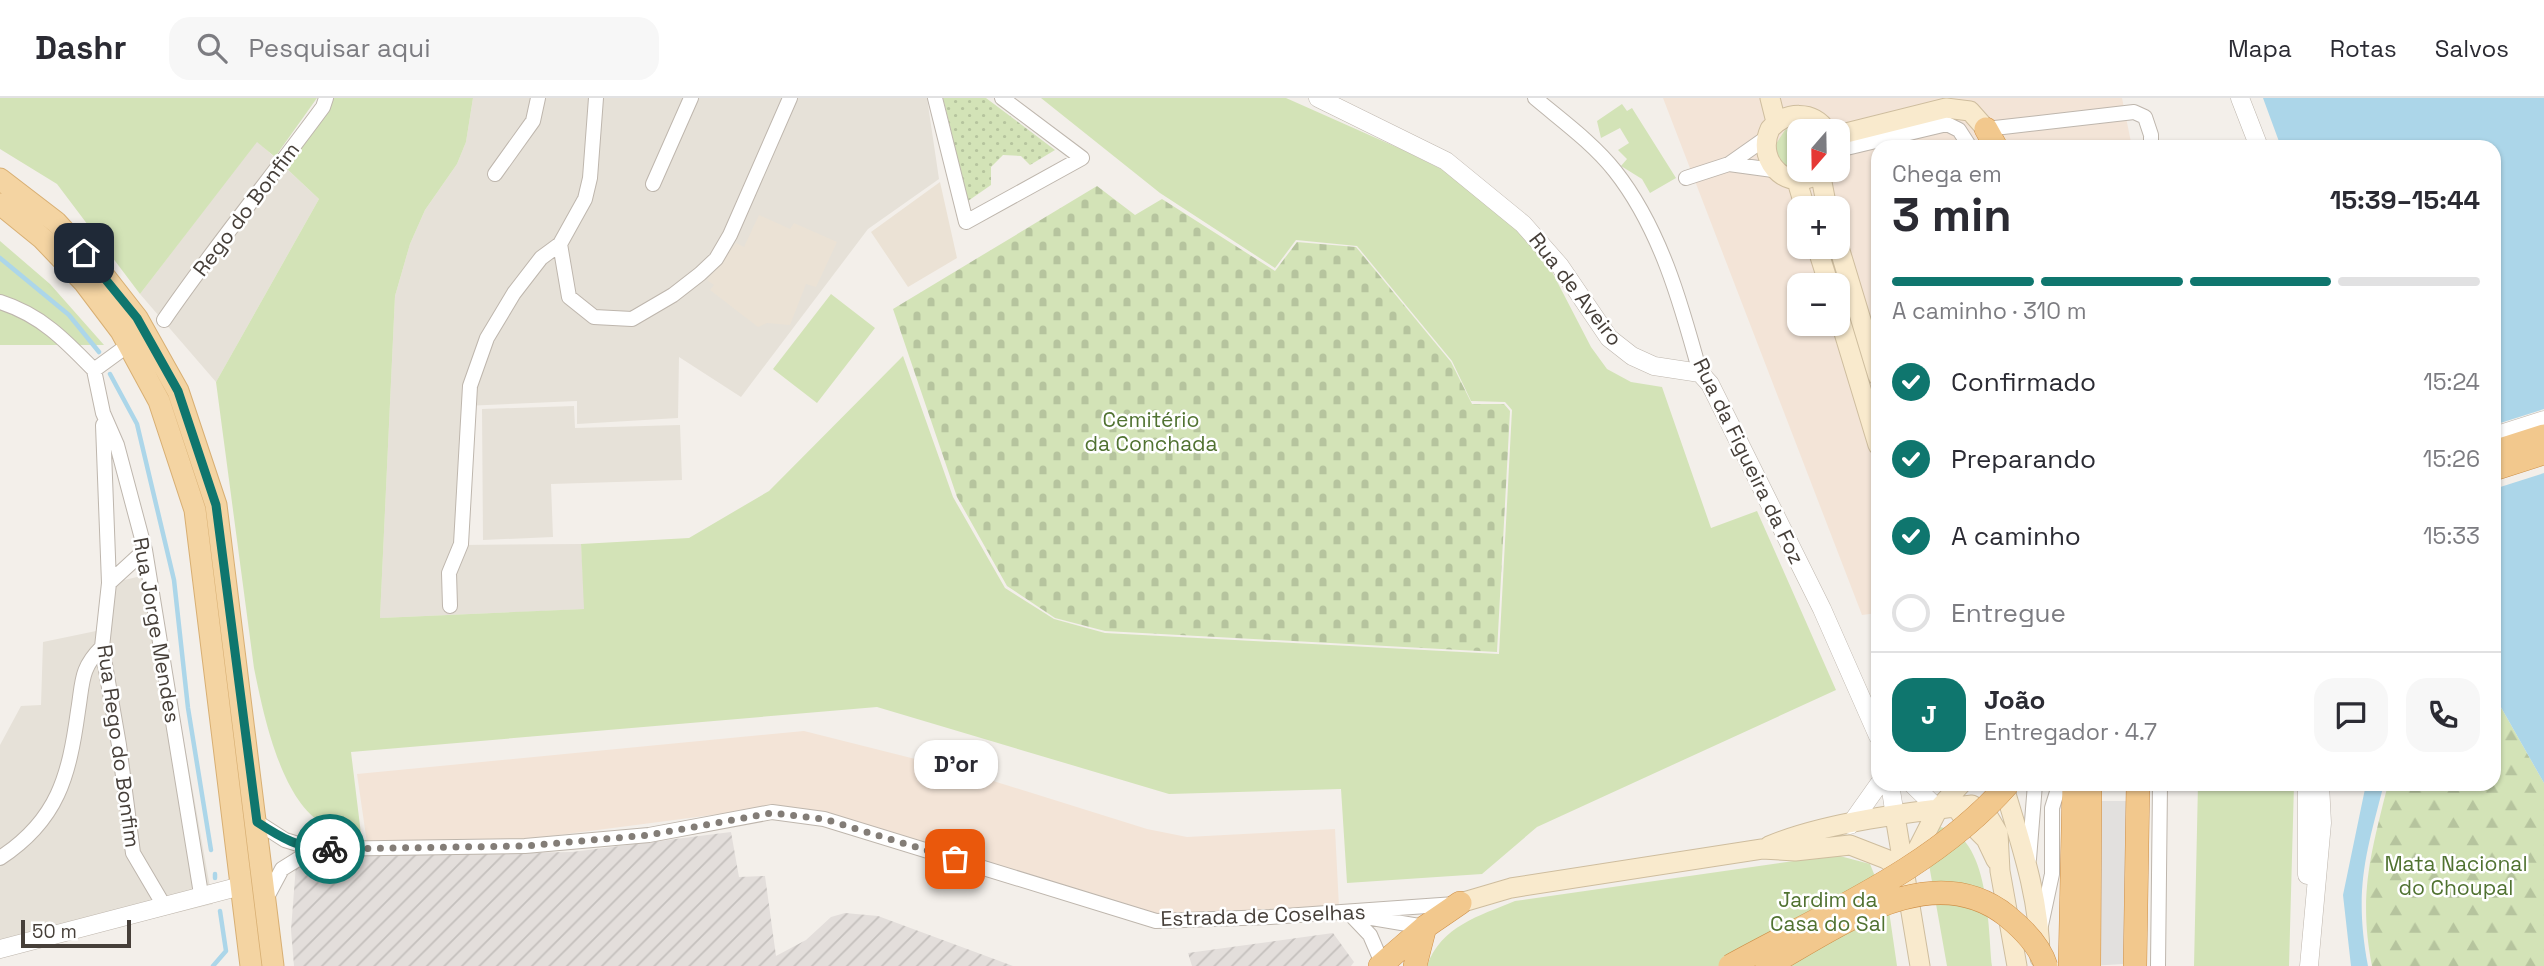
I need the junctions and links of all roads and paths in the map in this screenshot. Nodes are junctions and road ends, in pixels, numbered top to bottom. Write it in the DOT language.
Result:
graph roads {
  1 [pos="326,98"];
  2 [pos="538,98"];
  3 [pos="596,98"];
  4 [pos="691,98"];
  5 [pos="790,98"];
  6 [pos="935,98"];
  7 [pos="1002,98"];
  8 [pos="1318,98"];
  9 [pos="1535,98"];
  10 [pos="1770,98"];
  11 [pos="2240,98"];
  12 [pos="1964,103"];
  13 [pos="1803,107"];
  14 [pos="1771,130"];
  15 [pos="1850,132"];
  16 [pos="1991,138"];
  17 [pos="1880,140"];
  18 [pos="1965,140"];
  19 [pos="2151,140"];
  20 [pos="2256,140"];
  21 [pos="1871,142"];
  22 [pos="1850,147"];
  23 [pos="1730,164"];
  24 [pos="1773,170"];
  25 [pos="495,174"];
  26 [pos="1686,178"];
  27 [pos="1787,178"];
  28 [pos="0,179"];
  29 [pos="653,184"];
  30 [pos="0,204"];
  31 [pos="560,244"];
  32 [pos="1843,259"];
  33 [pos="0,302"];
  34 [pos="164,320"];
  35 [pos="1845,336"];
  36 [pos="120,351"];
  37 [pos="1871,353"];
  38 [pos="94,370"];
  39 [pos="1700,373"];
  40 [pos="103,413"];
  41 [pos="2544,420"];
  42 [pos="1871,422"];
  43 [pos="2501,434"];
  44 [pos="2544,436"];
  45 [pos="2501,450"];
  46 [pos="2544,453"];
  47 [pos="2501,467"];
  48 [pos="145,550"];
  49 [pos="110,583"];
  50 [pos="450,606"];
  51 [pos="102,647"];
  52 [pos="1871,720"];
  53 [pos="1874,791"];
  54 [pos="1891,791"];
  55 [pos="1919,791"];
  56 [pos="1955,791"];
  57 [pos="1998,791"];
  58 [pos="2007,791"];
  59 [pos="2034,791"];
  60 [pos="2059,791"];
  61 [pos="2072,791"];
  62 [pos="2090,791"];
  63 [pos="2138,791"];
  64 [pos="2160,791"];
  65 [pos="2307,791"];
  66 [pos="2320,791"];
  67 [pos="1938,809"];
  68 [pos="1895,816"];
  69 [pos="257,822"];
  70 [pos="1850,825"];
  71 [pos="18,846"];
  72 [pos="0,849"];
  73 [pos="314,849"];
  74 [pos="1762,849"];
  75 [pos="0,858"];
  76 [pos="2028,867"];
  77 [pos="1906,873"];
  78 [pos="241,886"];
  79 [pos="201,894"];
  80 [pos="266,899"];
  81 [pos="163,904"];
  82 [pos="1461,904"];
  83 [pos="1349,913"];
  84 [pos="1425,927"];
  85 [pos="2040,931"];
  86 [pos="0,949"];
  87 [pos="1381,965"];
  88 [pos="251,966"];
  89 [pos="273,966"];
  90 [pos="1415,966"];
  91 [pos="1730,966"];
  92 [pos="1767,966"];
  93 [pos="1920,966"];
  94 [pos="2017,966"];
  95 [pos="2040,966"];
  96 [pos="2046,966"];
  97 [pos="2070,966"];
  98 [pos="2088,966"];
  99 [pos="2135,966"];
  100 [pos="2158,966"];
  101 [pos="2308,966"];
  1 -- 34 [label="street, Rego do Bonfim"];
  2 -- 25 [label="street"];
  3 -- 31 [label="street"];
  4 -- 29 [label="street"];
  5 -- 31 [label="street"];
  6 -- 7 [label="street"];
  8 -- 39 [label="street, Rua de Aveiro"];
  9 -- 39 [label="street, Rua da Figueira da Foz"];
  10 -- 14 [label="main road"];
  11 -- 20 [label="street"];
  12 -- 15 [label="main road"];
  12 -- 16 [label="main road"];
  13 -- 14 [label="main road"];
  14 -- 23 [label="street"];
  14 -- 24 [label="main road"];
  16 -- 19 [label="street"];
  17 -- 18 [label="street"];
  21 -- 22 [label="street"];
  23 -- 24 [label="street"];
  23 -- 26 [label="street"];
  24 -- 27 [label="main road"];
  28 -- 69 [label="main road"];
  30 -- 78 [label="main road"];
  31 -- 50 [label="street"];
  32 -- 37 [label="main road"];
  33 -- 38 [label="street"];
  35 -- 42 [label="main road"];
  36 -- 38 [label="street"];
  38 -- 40 [label="street, Rua Jorge Mendes"];
  39 -- 52 [label="street, Rua da Figueira da Foz"];
  40 -- 48 [label="street, Rua Jorge Mendes"];
  40 -- 49 [label="street, Rua Rego do Bonfim"];
  41 -- 43 [label="street"];
  44 -- 45 [label="highway"];
  46 -- 47 [label="highway"];
  48 -- 49 [label="street"];
  48 -- 79 [label="street, Rua Jorge Mendes"];
  49 -- 51 [label="street, Rua Rego do Bonfim"];
  51 -- 71 [label="street"];
  51 -- 81 [label="street, Rua Rego do Bonfim"];
  53 -- 70 [label="street"];
  54 -- 68 [label="street"];
  55 -- 67 [label="street"];
  56 -- 67 [label="main road"];
  57 -- 91 [label="highway, bridge"];
  58 -- 76 [label="main road"];
  59 -- 76 [label="street"];
  60 -- 85 [label="street"];
  61 -- 97 [label="highway"];
  62 -- 98 [label="highway"];
  63 -- 99 [label="highway"];
  64 -- 100 [label="street"];
  65 -- 101 [label="street"];
  66 -- 101 [label="street"];
  67 -- 68 [label="main road"];
  67 -- 77 [label="main road"];
  67 -- 94 [label="main road"];
  68 -- 70 [label="main road"];
  68 -- 77 [label="main road"];
  69 -- 73 [label="street, Estrada de Coselhas"];
  69 -- 80 [label="main road"];
  70 -- 74 [label="main road"];
  71 -- 72 [label="street"];
  71 -- 75 [label="street"];
  73 -- 80 [label="street"];
  73 -- 83 [label="street, Estrada de Coselhas"];
  74 -- 77 [label="main road"];
  74 -- 82 [label="main road, Estrada de Coselhas"];
  76 -- 85 [label="main road"];
  77 -- 93 [label="main road"];
  78 -- 79 [label="street"];
  78 -- 88 [label="main road"];
  79 -- 81 [label="street"];
  80 -- 89 [label="main road"];
  81 -- 86 [label="street"];
  82 -- 83 [label="street, Estrada de Coselhas"];
  82 -- 84 [label="highway"];
  83 -- 84 [label="street"];
  83 -- 87 [label="street"];
  84 -- 87 [label="highway"];
  84 -- 90 [label="highway"];
  85 -- 95 [label="main road"];
  92 -- 96 [label="highway, bridge"];
}
